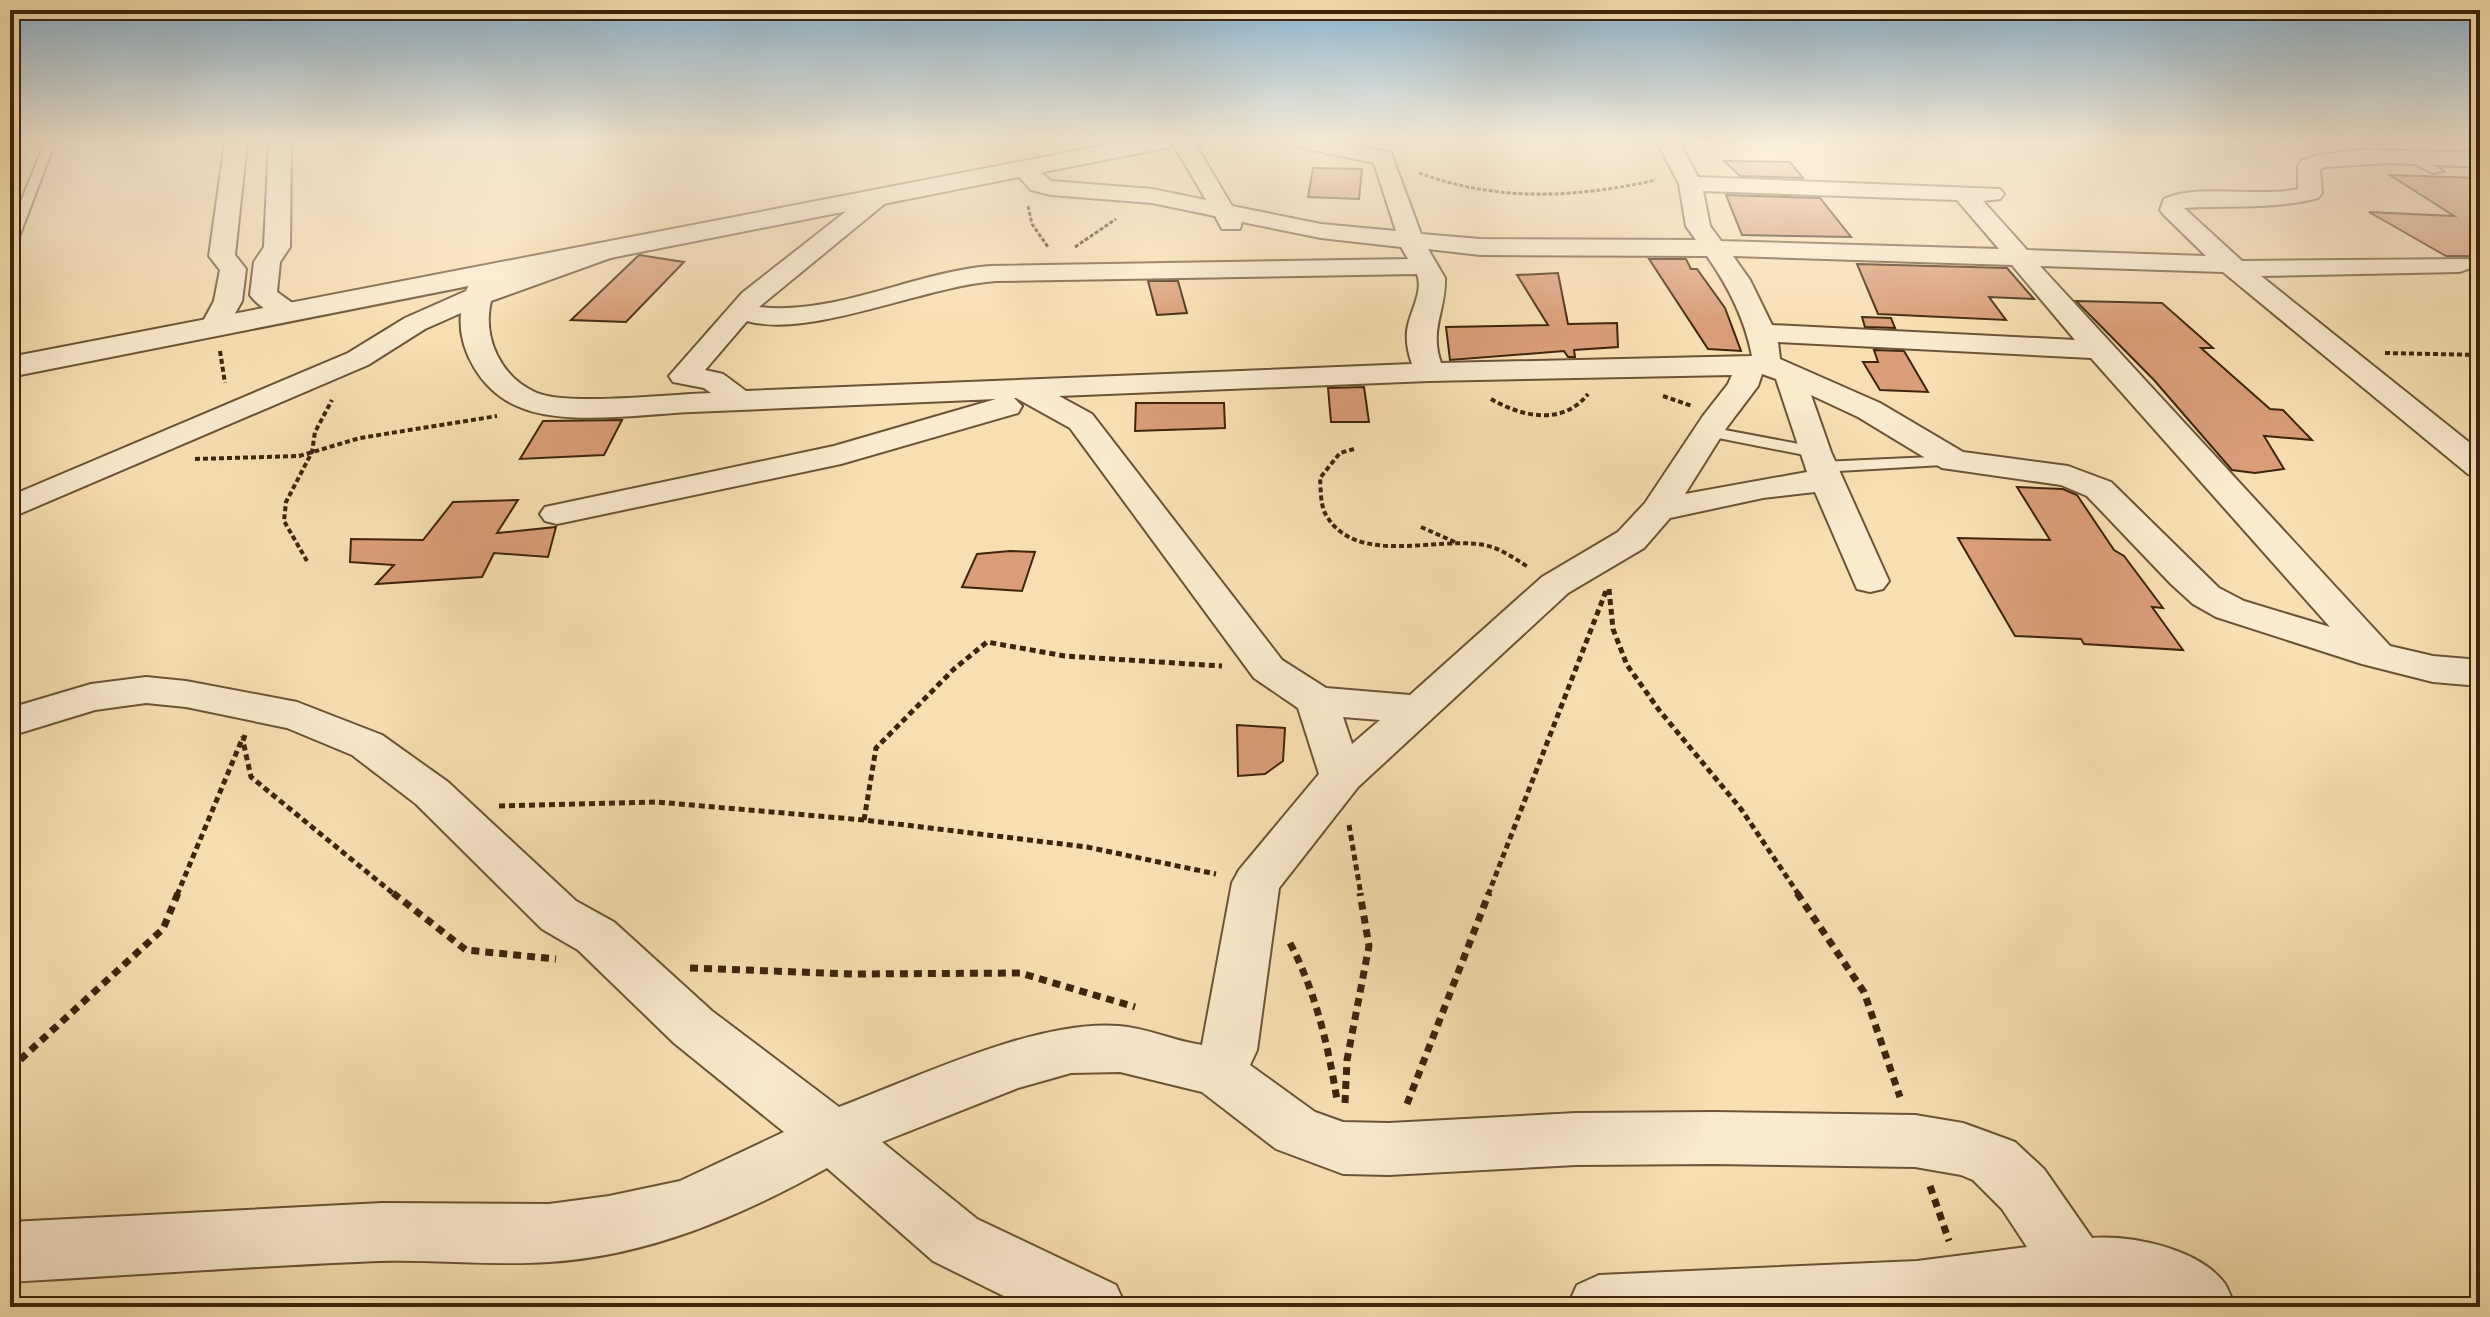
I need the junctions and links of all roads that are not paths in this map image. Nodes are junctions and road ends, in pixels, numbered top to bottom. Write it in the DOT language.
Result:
graph roads {
  1 [pos="26,203"];
  2 [pos="231,203"];
  3 [pos="270,203"];
  4 [pos="279,203"];
  5 [pos="843,203"];
  6 [pos="871,203"];
  7 [pos="1190,203"];
  8 [pos="1219,203"];
  9 [pos="1401,203"];
  10 [pos="1693,203"];
  11 [pos="1973,203"];
  12 [pos="2174,203"];
  13 [pos="228,210"];
  14 [pos="1223,210"];
  15 [pos="10,245"];
  16 [pos="277,247"];
  17 [pos="1714,248"];
  18 [pos="1420,254"];
  19 [pos="2021,259"];
  20 [pos="2459,264"];
  21 [pos="2234,266"];
  22 [pos="1243,269"];
  23 [pos="227,280"];
  24 [pos="264,285"];
  25 [pos="480,287"];
  26 [pos="742,310"];
  27 [pos="291,312"];
  28 [pos="214,327"];
  29 [pos="1762,333"];
  30 [pos="2099,350"];
  31 [pos="10,367"];
  32 [pos="1769,367"];
  33 [pos="1429,372"];
  34 [pos="1111,384"];
  35 [pos="1033,395"];
  36 [pos="732,401"];
  37 [pos="1081,421"];
  38 [pos="1709,432"];
  39 [pos="1954,461"];
  40 [pos="1821,466"];
  41 [pos="2480,467"];
  42 [pos="10,508"];
  43 [pos="1658,510"];
  44 [pos="557,514"];
  45 [pos="1870,581"];
  46 [pos="2376,655"];
  47 [pos="2480,673"];
  48 [pos="1316,701"];
  49 [pos="1419,710"];
  50 [pos="10,722"];
  51 [pos="1342,776"];
  52 [pos="1215,1070"];
  53 [pos="832,1136"];
  54 [pos="10,1252"];
  55 [pos="2076,1268"];
  56 [pos="1094,1307"];
  57 [pos="1599,1307"];
  58 [pos="2203,1307"];
  1 -- 15 [label="lane"];
  2 -- 13 [label="street"];
  3 -- 13 [label="street"];
  4 -- 16 [label="street"];
  5 -- 25 [label="street"];
  6 -- 26 [label="street"];
  7 -- 14 [label="street"];
  8 -- 14 [label="street"];
  9 -- 18 [label="street"];
  10 -- 17 [label="street"];
  11 -- 19 [label="street"];
  12 -- 21 [label="street"];
  13 -- 23 [label="street"];
  14 -- 18 [label="street"];
  14 -- 22 [label="street"];
  16 -- 23 [label="street"];
  16 -- 24 [label="street"];
  17 -- 18 [label="street"];
  17 -- 19 [label="street"];
  17 -- 29 [label="street"];
  18 -- 22 [label="street"];
  18 -- 33 [label="street"];
  19 -- 21 [label="street"];
  19 -- 30 [label="street"];
  20 -- 21 [label="street"];
  21 -- 41 [label="street"];
  22 -- 26 [label="street"];
  23 -- 24 [label="street"];
  23 -- 28 [label="street"];
  24 -- 27 [label="street"];
  25 -- 27 [label="street"];
  25 -- 36 [label="street"];
  25 -- 42 [label="street"];
  26 -- 36 [label="street"];
  27 -- 28 [label="street"];
  28 -- 31 [label="street"];
  29 -- 30 [label="street"];
  29 -- 32 [label="street"];
  30 -- 46 [label="street"];
  32 -- 33 [label="street"];
  32 -- 38 [label="street"];
  32 -- 39 [label="street"];
  32 -- 40 [label="street"];
  33 -- 34 [label="street"];
  34 -- 35 [label="street"];
  34 -- 37 [label="street"];
  35 -- 36 [label="street"];
  35 -- 37 [label="street"];
  35 -- 44 [label="street"];
  37 -- 48 [label="street"];
  38 -- 40 [label="lane"];
  38 -- 43 [label="street"];
  39 -- 40 [label="lane"];
  39 -- 46 [label="street"];
  40 -- 43 [label="street"];
  40 -- 45 [label="street"];
  43 -- 49 [label="street"];
  46 -- 47 [label="street"];
  48 -- 49 [label="street"];
  48 -- 51 [label="street"];
  49 -- 51 [label="street"];
  50 -- 53 [label="street"];
  51 -- 52 [label="street"];
  52 -- 53 [label="street"];
  52 -- 55 [label="street"];
  53 -- 54 [label="street"];
  53 -- 56 [label="street"];
  55 -- 57 [label="street"];
  55 -- 58 [label="street"];
}
